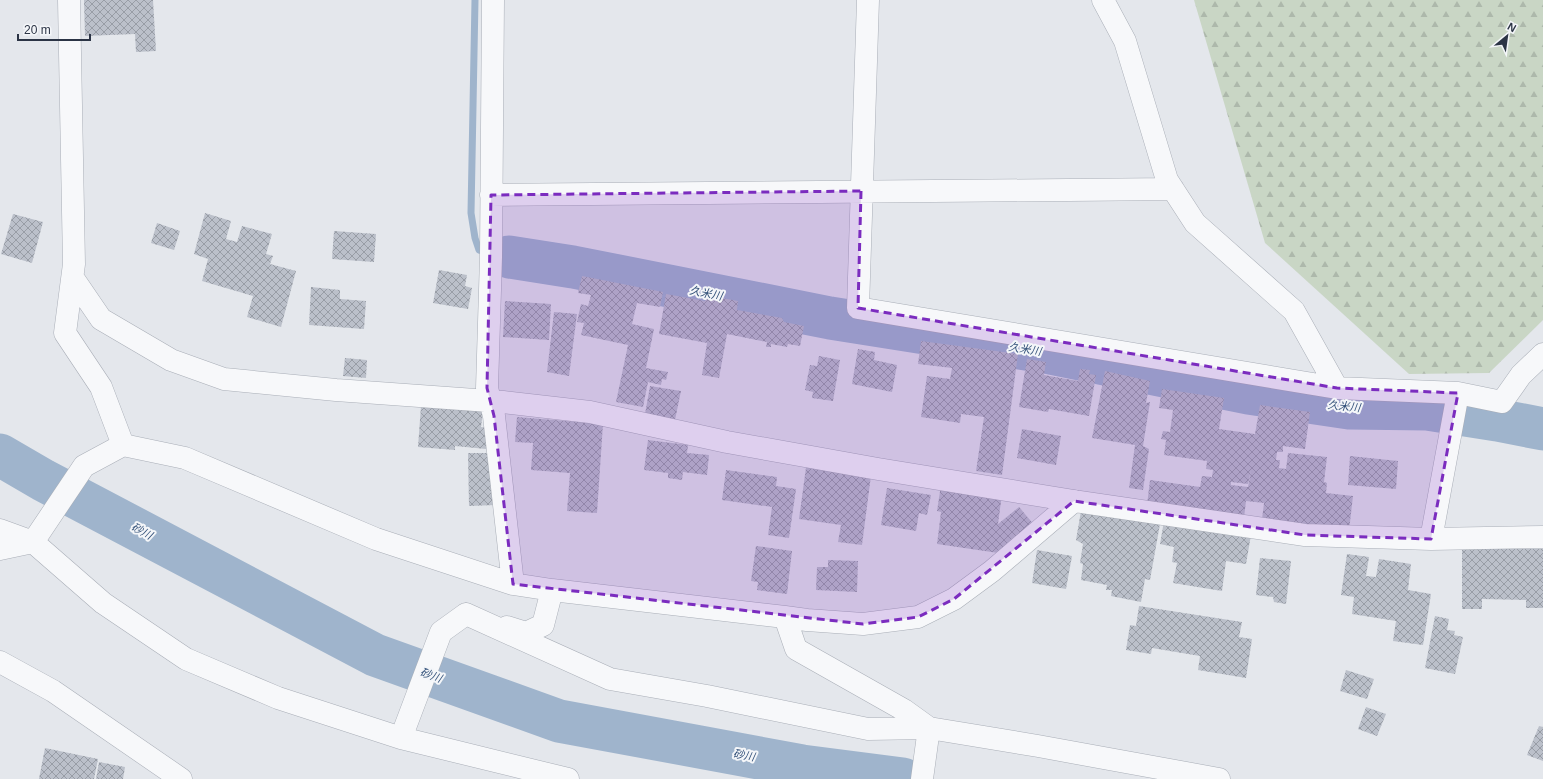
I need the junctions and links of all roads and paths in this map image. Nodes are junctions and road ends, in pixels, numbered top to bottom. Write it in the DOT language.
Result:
graph roads {
  1 [pos="69,0"];
  2 [pos="493,0"];
  3 [pos="868,0"];
  4 [pos="1104,0"];
  5 [pos="1172,189"];
  6 [pos="861,191"];
  7 [pos="491,194"];
  8 [pos="73,278"];
  9 [pos="1543,354"];
  10 [pos="1337,388"];
  11 [pos="1457,398"];
  12 [pos="490,401"];
  13 [pos="123,445"];
  14 [pos="1074,501"];
  15 [pos="0,530"];
  16 [pos="39,534"];
  17 [pos="1543,537"];
  18 [pos="1431,539"];
  19 [pos="0,549"];
  20 [pos="513,584"];
  21 [pos="552,590"];
  22 [pos="466,614"];
  23 [pos="785,617"];
  24 [pos="0,662"];
  25 [pos="929,728"];
  26 [pos="401,738"];
  27 [pos="170,775"];
  28 [pos="568,779"];
  29 [pos="922,779"];
  30 [pos="1219,779"];
  1 -- 8 [label="street"];
  2 -- 7 [label="street"];
  3 -- 6 [label="street"];
  4 -- 5 [label="street"];
  5 -- 6 [label="street"];
  5 -- 10 [label="street"];
  6 -- 7 [label="street"];
  6 -- 10 [label="street"];
  7 -- 12 [label="street"];
  8 -- 12 [label="street"];
  8 -- 13 [label="street"];
  9 -- 11 [label="street"];
  10 -- 11 [label="street"];
  11 -- 18 [label="street"];
  12 -- 14 [label="street"];
  12 -- 20 [label="street"];
  13 -- 16 [label="street"];
  13 -- 20 [label="street"];
  14 -- 18 [label="street"];
  14 -- 23 [label="street"];
  15 -- 16 [label="street"];
  16 -- 19 [label="street"];
  16 -- 26 [label="street"];
  17 -- 18 [label="street"];
  20 -- 21 [label="street"];
  21 -- 22 [label="street"];
  21 -- 23 [label="street"];
  22 -- 25 [label="street"];
  22 -- 26 [label="street"];
  23 -- 25 [label="street"];
  24 -- 27 [label="street"];
  25 -- 29 [label="street"];
  25 -- 30 [label="street"];
  26 -- 28 [label="street"];
}
